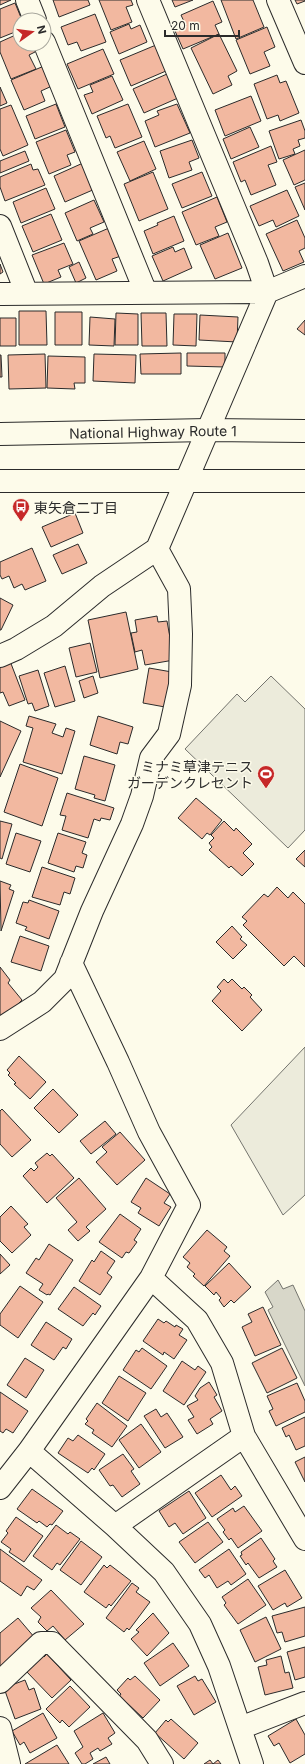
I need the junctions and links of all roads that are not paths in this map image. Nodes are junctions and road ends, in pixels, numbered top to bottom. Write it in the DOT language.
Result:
graph roads {
  1 [pos="27,0"];
  2 [pos="148,0"];
  3 [pos="278,0"];
  4 [pos="32,12"];
  5 [pos="48,52"];
  6 [pos="305,63"];
  7 [pos="0,226"];
  8 [pos="305,276"];
  9 [pos="267,292"];
  10 [pos="146,293"];
  11 [pos="0,294"];
  12 [pos="27,294"];
  13 [pos="208,430"];
  14 [pos="305,431"];
  15 [pos="0,434"];
  16 [pos="0,481"];
  17 [pos="305,481"];
  18 [pos="185,482"];
  19 [pos="157,549"];
  20 [pos="0,656"];
  21 [pos="71,963"];
  22 [pos="0,1029"];
  23 [pos="151,1278"];
  24 [pos="244,1436"];
  25 [pos="30,1451"];
  26 [pos="0,1488"];
  27 [pos="114,1526"];
  28 [pos="305,1539"];
  29 [pos="0,1682"];
  30 [pos="305,1703"];
  31 [pos="0,1728"];
  32 [pos="240,1728"];
  33 [pos="10,1764"];
  34 [pos="162,1764"];
  35 [pos="252,1764"];
  1 -- 4 [label="main road"];
  2 -- 9 [label="main road"];
  3 -- 6 [label="main road"];
  5 -- 10 [label="main road"];
  7 -- 12 [label="main road"];
  8 -- 9 [label="main road"];
  9 -- 10 [label="main road"];
  9 -- 13 [label="main road"];
  10 -- 12 [label="main road"];
  11 -- 12 [label="main road"];
  13 -- 14 [label="main road, National Highway Route 1"];
  13 -- 15 [label="main road, National Highway Route 1"];
  13 -- 18 [label="main road"];
  16 -- 18 [label="main road"];
  17 -- 18 [label="main road"];
  18 -- 19 [label="main road"];
  19 -- 20 [label="main road"];
  19 -- 21 [label="main road"];
  21 -- 22 [label="main road"];
  21 -- 23 [label="main road"];
  23 -- 24 [label="main road"];
  23 -- 25 [label="main road"];
  24 -- 27 [label="main road"];
  24 -- 28 [label="main road"];
  25 -- 26 [label="main road"];
  25 -- 27 [label="main road"];
  27 -- 32 [label="main road"];
  29 -- 34 [label="main road"];
  30 -- 32 [label="main road"];
  31 -- 33 [label="main road"];
  32 -- 35 [label="main road"];
}
